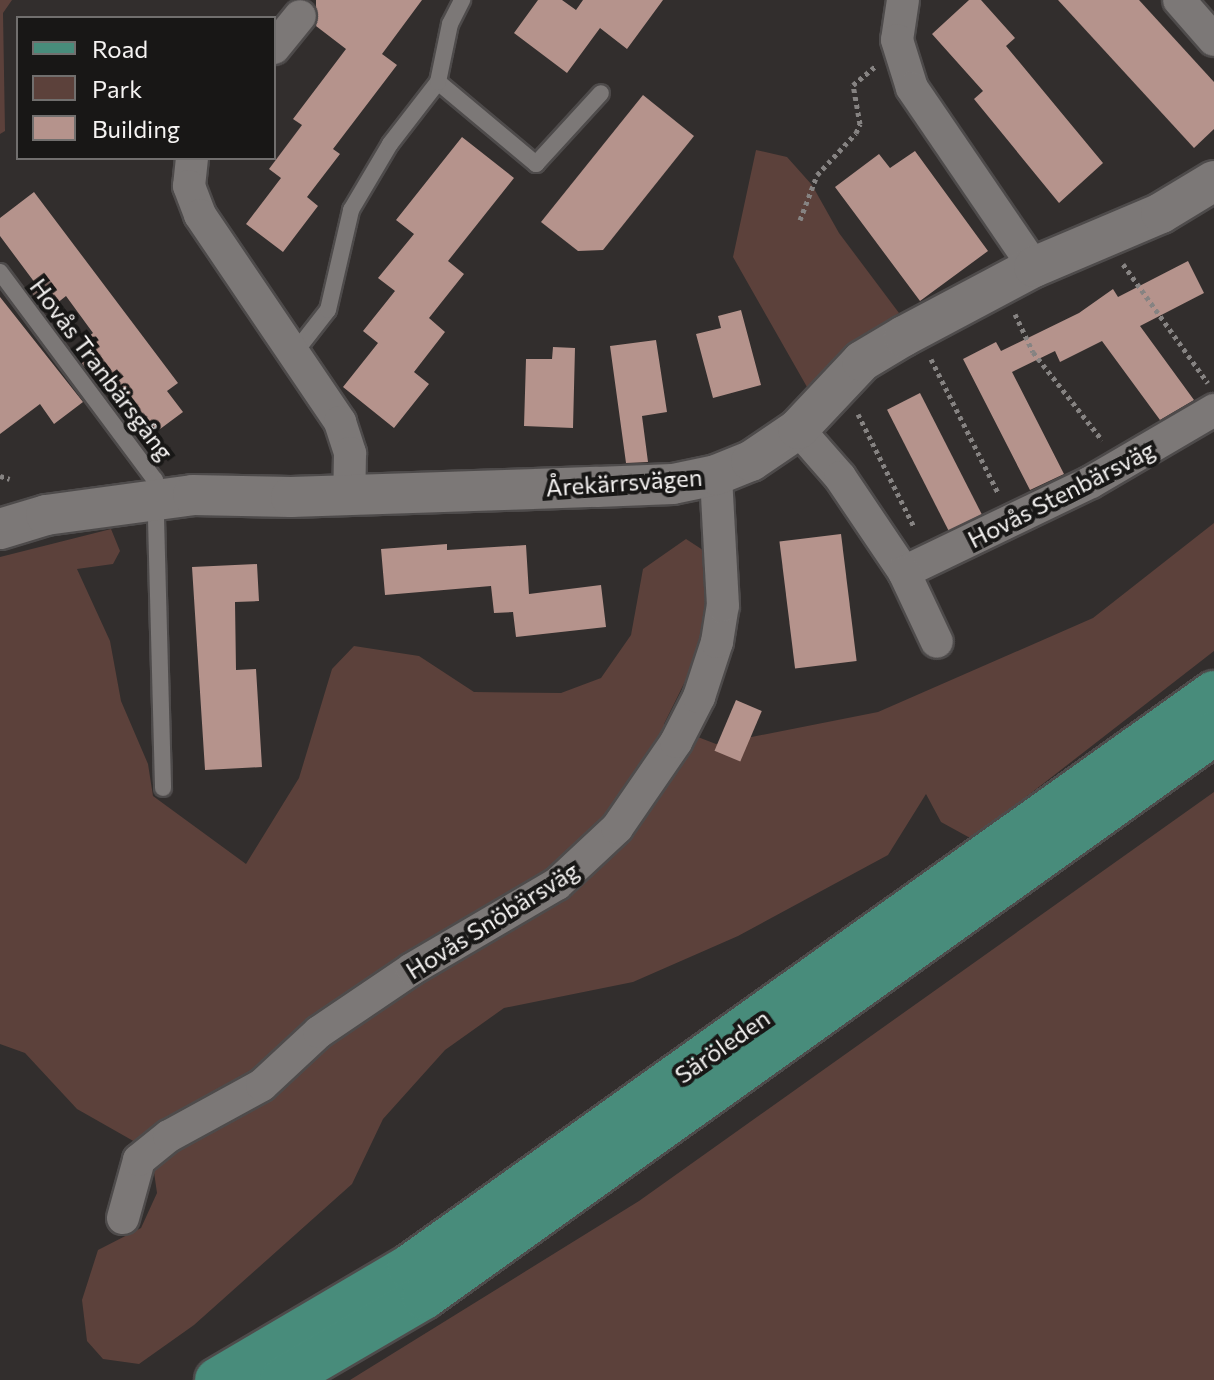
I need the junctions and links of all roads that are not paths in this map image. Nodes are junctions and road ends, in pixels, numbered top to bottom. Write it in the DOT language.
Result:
graph roads {
  1 [pos="462,0"];
  2 [pos="903,0"];
  3 [pos="1179,0"];
  4 [pos="300,16"];
  5 [pos="1214,40"];
  6 [pos="276,46"];
  7 [pos="438,82"];
  8 [pos="601,93"];
  9 [pos="192,160"];
  10 [pos="1214,181"];
  11 [pos="1034,267"];
  12 [pos="0,272"];
  13 [pos="292,356"];
  14 [pos="1214,410"];
  15 [pos="798,429"];
  16 [pos="716,475"];
  17 [pos="349,492"];
  18 [pos="157,498"];
  19 [pos="1,526"];
  20 [pos="917,566"];
  21 [pos="937,642"];
  22 [pos="1214,693"];
  23 [pos="1214,733"];
  24 [pos="163,788"];
  25 [pos="123,1218"];
  26 [pos="217,1380"];
  27 [pos="282,1380"];
  1 -- 7 [label="lane"];
  2 -- 11 [label="street"];
  3 -- 5 [label="street"];
  4 -- 6 [label="street"];
  7 -- 8 [label="lane"];
  7 -- 13 [label="lane"];
  9 -- 13 [label="street"];
  10 -- 11 [label="street, Årekärrsvägen"];
  11 -- 15 [label="street, Årekärrsvägen"];
  12 -- 18 [label="lane, Hovås Tranbärsgång"];
  13 -- 17 [label="street"];
  14 -- 20 [label="street, Hovås Stenbärsväg"];
  15 -- 16 [label="street, Årekärrsvägen"];
  15 -- 20 [label="street"];
  16 -- 17 [label="street, Årekärrsvägen"];
  16 -- 25 [label="street, Hovås Snöbärsväg"];
  17 -- 18 [label="street, Årekärrsvägen"];
  18 -- 19 [label="street, Årekärrsvägen"];
  18 -- 24 [label="lane"];
  20 -- 21 [label="street"];
  22 -- 26 [label="main road, Säröleden"];
  23 -- 27 [label="main road, Säröleden"];
}
